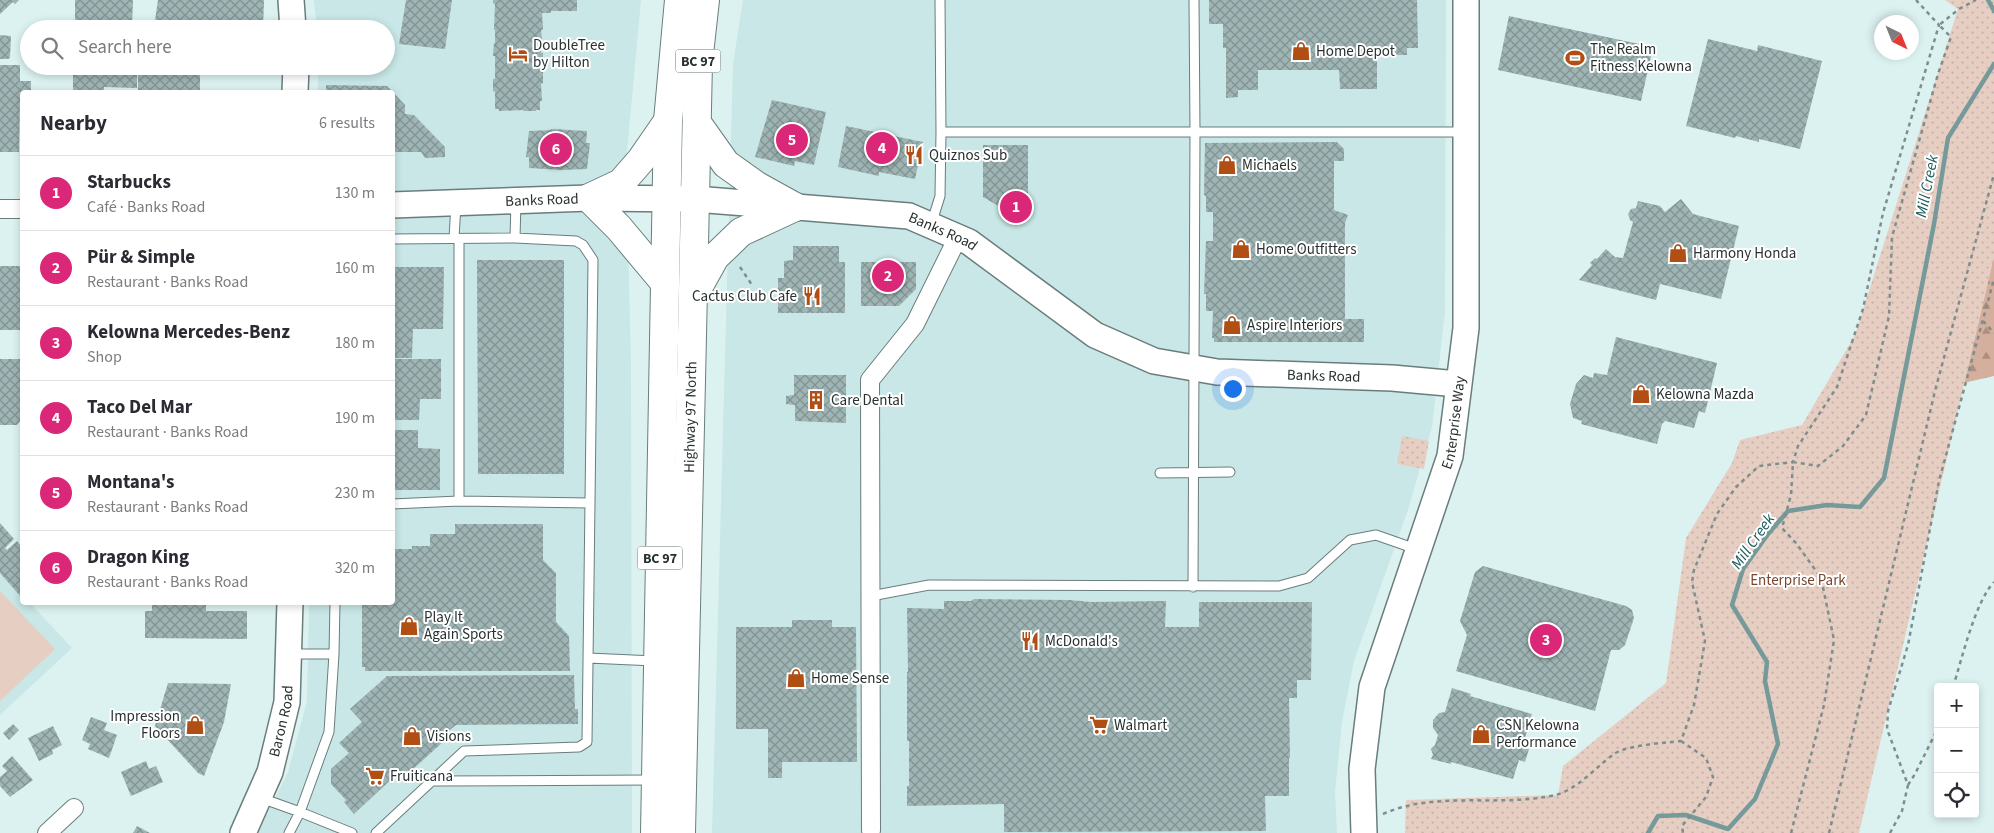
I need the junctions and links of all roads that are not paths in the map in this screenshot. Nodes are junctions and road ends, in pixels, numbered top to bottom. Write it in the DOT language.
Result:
graph roads {
  1 [pos="291,0"];
  2 [pos="679,0"];
  3 [pos="706,0"];
  4 [pos="940,0"];
  5 [pos="1194,0"];
  6 [pos="1466,0"];
  7 [pos="292,20"];
  8 [pos="296,75"];
  9 [pos="295,90"];
  10 [pos="668,121"];
  11 [pos="697,123"];
  12 [pos="941,132"];
  13 [pos="1195,132"];
  14 [pos="1467,132"];
  15 [pos="589,198"];
  16 [pos="667,198"];
  17 [pos="696,199"];
  18 [pos="516,201"];
  19 [pos="456,204"];
  20 [pos="395,205"];
  21 [pos="795,207"];
  22 [pos="0,209"];
  23 [pos="20,209"];
  24 [pos="930,225"];
  25 [pos="958,237"];
  26 [pos="457,238"];
  27 [pos="515,238"];
  28 [pos="395,239"];
  29 [pos="665,284"];
  30 [pos="693,297"];
  31 [pos="1194,370"];
  32 [pos="1458,384"];
  33 [pos="1193,472"];
  34 [pos="1230,472"];
  35 [pos="1160,473"];
  36 [pos="459,500"];
  37 [pos="590,503"];
  38 [pos="395,504"];
  39 [pos="1419,550"];
  40 [pos="1192,587"];
  41 [pos="871,596"];
  42 [pos="290,605"];
  43 [pos="335,605"];
  44 [pos="289,654"];
  45 [pos="334,654"];
  46 [pos="588,658"];
  47 [pos="658,661"];
  48 [pos="656,780"];
  49 [pos="434,781"];
  50 [pos="259,798"];
  51 [pos="74,808"];
  52 [pos="300,812"];
  53 [pos="1364,828"];
  54 [pos="871,830"];
  55 [pos="47,833"];
  56 [pos="243,833"];
  57 [pos="289,833"];
  58 [pos="352,833"];
  59 [pos="376,833"];
  60 [pos="656,833"];
  61 [pos="681,833"];
  1 -- 7 [label="street"];
  2 -- 10 [label="highway, Highway 97 North / BC 97"];
  3 -- 11 [label="highway, Highway 97 North / BC 97"];
  4 -- 12 [label="lane"];
  5 -- 13 [label="lane"];
  6 -- 14 [label="street, Enterprise Way"];
  8 -- 9 [label="street"];
  10 -- 15 [label="highway"];
  10 -- 16 [label="highway, Highway 97 North / BC 97"];
  11 -- 17 [label="highway, Highway 97 North / BC 97"];
  11 -- 21 [label="highway"];
  12 -- 13 [label="lane"];
  12 -- 24 [label="lane"];
  13 -- 14 [label="lane"];
  13 -- 31 [label="lane"];
  14 -- 32 [label="street, Enterprise Way"];
  15 -- 16 [label="street, Banks Road"];
  15 -- 18 [label="street, Banks Road"];
  15 -- 29 [label="highway"];
  16 -- 17 [label="street, Banks Road"];
  16 -- 29 [label="highway, Highway 97 North / BC 97"];
  17 -- 21 [label="street, Banks Road"];
  17 -- 30 [label="highway, Highway 97 North / BC 97"];
  18 -- 19 [label="street, Banks Road"];
  18 -- 27 [label="lane"];
  19 -- 20 [label="street, Banks Road"];
  19 -- 26 [label="lane"];
  21 -- 24 [label="street, Banks Road"];
  21 -- 30 [label="highway"];
  22 -- 23 [label="street"];
  24 -- 25 [label="street, Banks Road"];
  25 -- 31 [label="street, Banks Road"];
  25 -- 41 [label="street"];
  26 -- 27 [label="lane"];
  26 -- 28 [label="lane"];
  26 -- 36 [label="lane"];
  27 -- 37 [label="lane"];
  29 -- 47 [label="highway, Highway 97 North / BC 97"];
  30 -- 61 [label="highway, Highway 97 North / BC 97"];
  31 -- 32 [label="street, Banks Road"];
  31 -- 33 [label="lane"];
  32 -- 39 [label="street, Enterprise Way"];
  33 -- 34 [label="lane"];
  33 -- 35 [label="lane"];
  33 -- 40 [label="lane"];
  36 -- 37 [label="lane"];
  36 -- 38 [label="lane"];
  37 -- 46 [label="lane"];
  39 -- 40 [label="lane"];
  39 -- 53 [label="street, Enterprise Way"];
  40 -- 41 [label="lane"];
  41 -- 54 [label="street"];
  42 -- 44 [label="street, Baron Road"];
  43 -- 45 [label="lane"];
  44 -- 45 [label="lane"];
  44 -- 50 [label="street, Baron Road"];
  45 -- 52 [label="lane"];
  46 -- 47 [label="lane"];
  46 -- 49 [label="lane"];
  47 -- 48 [label="highway, Highway 97 North / BC 97"];
  48 -- 49 [label="lane"];
  48 -- 60 [label="highway, Highway 97 North / BC 97"];
  49 -- 59 [label="lane"];
  50 -- 52 [label="lane"];
  50 -- 56 [label="street, Baron Road"];
  51 -- 55 [label="street"];
  52 -- 57 [label="lane"];
  52 -- 58 [label="lane"];
}
